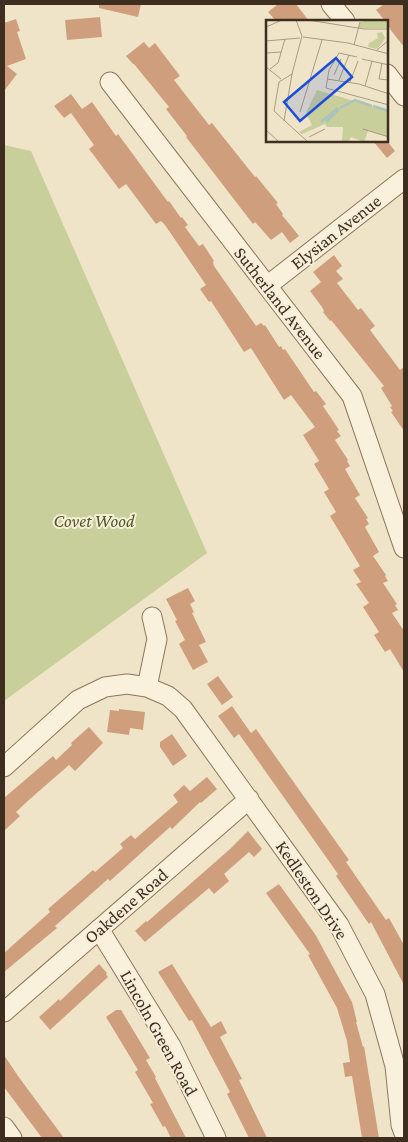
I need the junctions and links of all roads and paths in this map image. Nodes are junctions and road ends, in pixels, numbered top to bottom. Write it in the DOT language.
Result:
graph roads {
  1 [pos="331,4"];
  2 [pos="344,20"];
  3 [pos="388,75"];
  4 [pos="110,82"];
  5 [pos="404,96"];
  6 [pos="404,179"];
  7 [pos="267,286"];
  8 [pos="404,548"];
  9 [pos="152,617"];
  10 [pos="147,687"];
  11 [pos="4,767"];
  12 [pos="249,799"];
  13 [pos="99,929"];
  14 [pos="4,1012"];
  15 [pos="4,1127"];
  16 [pos="404,1133"];
  17 [pos="12,1138"];
  18 [pos="216,1138"];
  1 -- 2 [label="street"];
  3 -- 5 [label="street"];
  4 -- 7 [label="street, Sutherland Avenue"];
  6 -- 7 [label="street, Elysian Avenue"];
  7 -- 8 [label="street, Sutherland Avenue"];
  9 -- 10 [label="street"];
  10 -- 11 [label="street, Kedleston Drive"];
  10 -- 12 [label="street, Kedleston Drive"];
  12 -- 13 [label="street, Oakdene Road"];
  12 -- 16 [label="street, Kedleston Drive"];
  13 -- 14 [label="street, Oakdene Road"];
  13 -- 18 [label="street, Lincoln Green Road"];
  15 -- 17 [label="street"];
}
